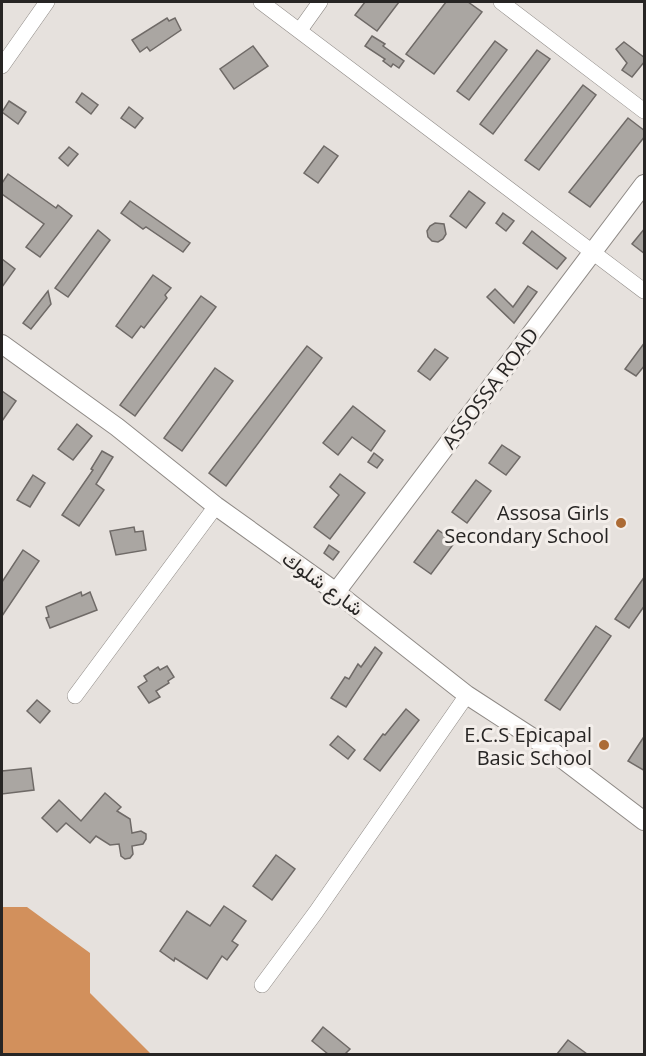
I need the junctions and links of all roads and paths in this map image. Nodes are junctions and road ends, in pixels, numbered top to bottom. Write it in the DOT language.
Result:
graph roads {
  1 [pos="47,2"];
  2 [pos="261,2"];
  3 [pos="320,2"];
  4 [pos="501,2"];
  5 [pos="300,30"];
  6 [pos="2,66"];
  7 [pos="645,111"];
  8 [pos="645,183"];
  9 [pos="592,252"];
  10 [pos="645,291"];
  11 [pos="2,344"];
  12 [pos="216,506"];
  13 [pos="336,592"];
  14 [pos="467,695"];
  15 [pos="75,696"];
  16 [pos="645,821"];
  17 [pos="262,985"];
  1 -- 6 [label="street"];
  2 -- 5 [label="street"];
  3 -- 5 [label="street"];
  4 -- 7 [label="street"];
  5 -- 9 [label="street"];
  8 -- 9 [label="street, ASSOSSA ROAD"];
  9 -- 10 [label="street"];
  9 -- 13 [label="street, ASSOSSA ROAD"];
  11 -- 12 [label="street, شارع شلوك"];
  12 -- 13 [label="street, شارع شلوك"];
  12 -- 15 [label="street"];
  13 -- 14 [label="street, شارع شلوك"];
  14 -- 16 [label="street, شارع شلوك"];
  14 -- 17 [label="street"];
}
